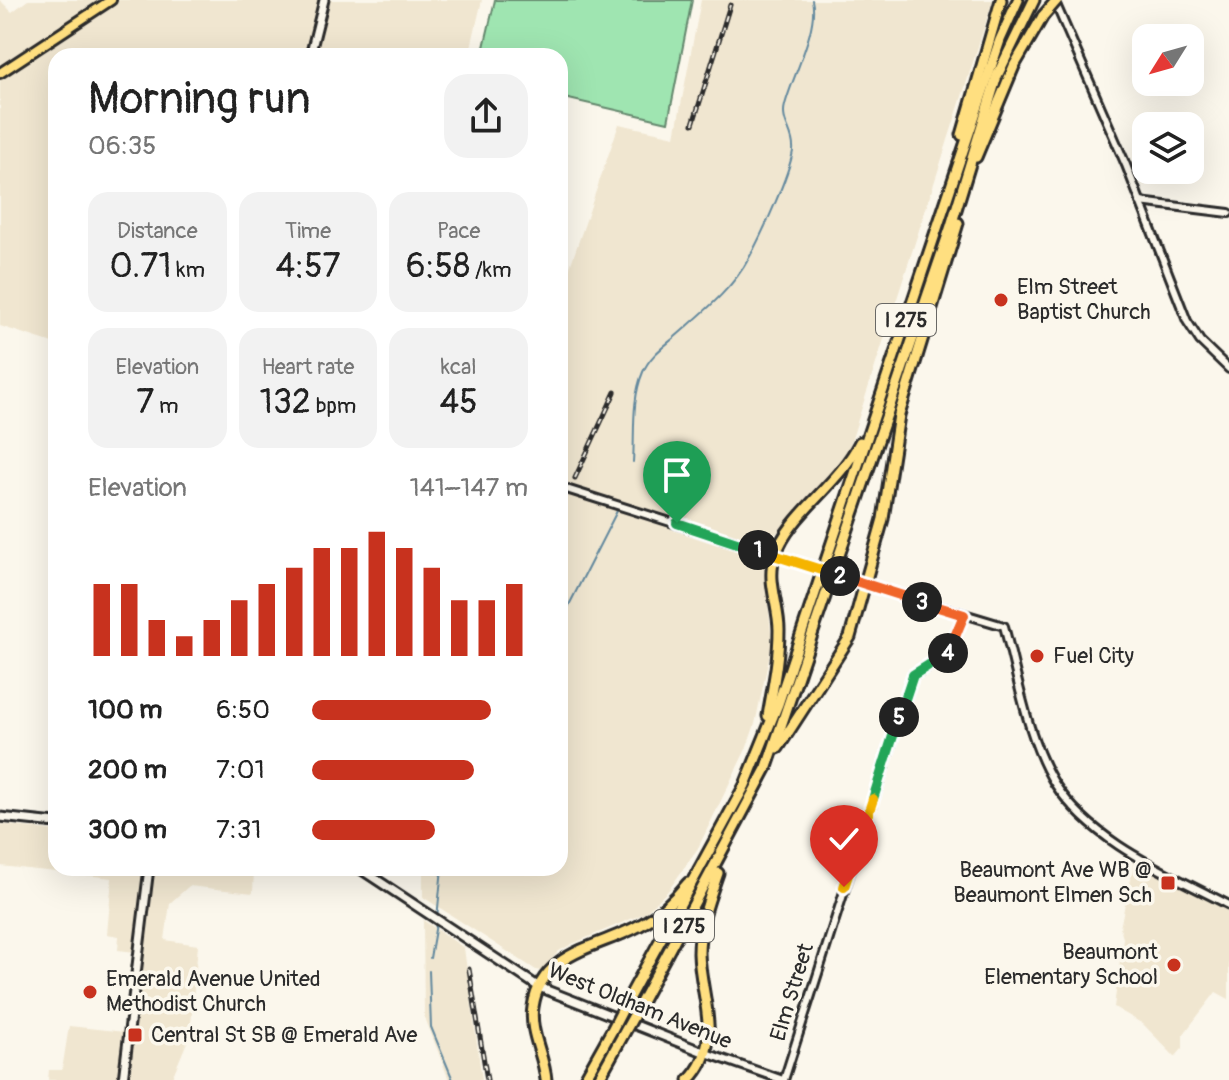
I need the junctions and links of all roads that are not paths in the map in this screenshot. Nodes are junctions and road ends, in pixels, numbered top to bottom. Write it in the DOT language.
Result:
graph roads {
  1 [pos="111,0"];
  2 [pos="324,0"];
  3 [pos="1001,0"];
  4 [pos="1018,0"];
  5 [pos="1056,0"];
  6 [pos="1032,2"];
  7 [pos="312,48"];
  8 [pos="0,73"];
  9 [pos="949,195"];
  10 [pos="960,198"];
  11 [pos="1140,202"];
  12 [pos="1229,213"];
  13 [pos="953,230"];
  14 [pos="1229,369"];
  15 [pos="874,415"];
  16 [pos="568,490"];
  17 [pos="775,555"];
  18 [pos="867,585"];
  19 [pos="964,615"];
  20 [pos="765,735"];
  21 [pos="767,767"];
  22 [pos="0,817"];
  23 [pos="48,822"];
  24 [pos="728,844"];
  25 [pos="705,861"];
  26 [pos="148,876"];
  27 [pos="372,876"];
  28 [pos="1229,905"];
  29 [pos="539,987"];
  30 [pos="706,1053"];
  31 [pos="123,1080"];
  32 [pos="546,1080"];
  33 [pos="584,1080"];
  34 [pos="598,1080"];
  35 [pos="689,1080"];
  36 [pos="783,1080"];
  1 -- 8 [label="main road"];
  2 -- 7 [label="main road"];
  3 -- 9 [label="highway"];
  4 -- 9 [label="highway"];
  5 -- 10 [label="highway, bridge"];
  5 -- 11 [label="street"];
  6 -- 10 [label="highway"];
  9 -- 15 [label="highway, I 275"];
  10 -- 13 [label="highway, I 275"];
  11 -- 12 [label="street"];
  11 -- 14 [label="street"];
  13 -- 18 [label="highway"];
  13 -- 21 [label="highway, I 275"];
  15 -- 17 [label="highway"];
  15 -- 20 [label="highway, I 275"];
  16 -- 17 [label="street"];
  17 -- 18 [label="street, bridge"];
  17 -- 20 [label="highway"];
  18 -- 19 [label="street"];
  18 -- 21 [label="highway"];
  19 -- 28 [label="street"];
  19 -- 36 [label="street, Elm Street"];
  20 -- 25 [label="highway, I 275"];
  21 -- 24 [label="highway, I 275"];
  22 -- 23 [label="main road"];
  24 -- 30 [label="highway"];
  24 -- 34 [label="highway, I 275, bridge"];
  25 -- 29 [label="highway"];
  25 -- 33 [label="highway, I 275, bridge"];
  26 -- 31 [label="main road"];
  27 -- 29 [label="main road, West Oldham Avenue"];
  29 -- 30 [label="main road, West Oldham Avenue"];
  29 -- 32 [label="highway"];
  30 -- 35 [label="highway"];
  30 -- 36 [label="street, West Oldham Avenue"];
}
